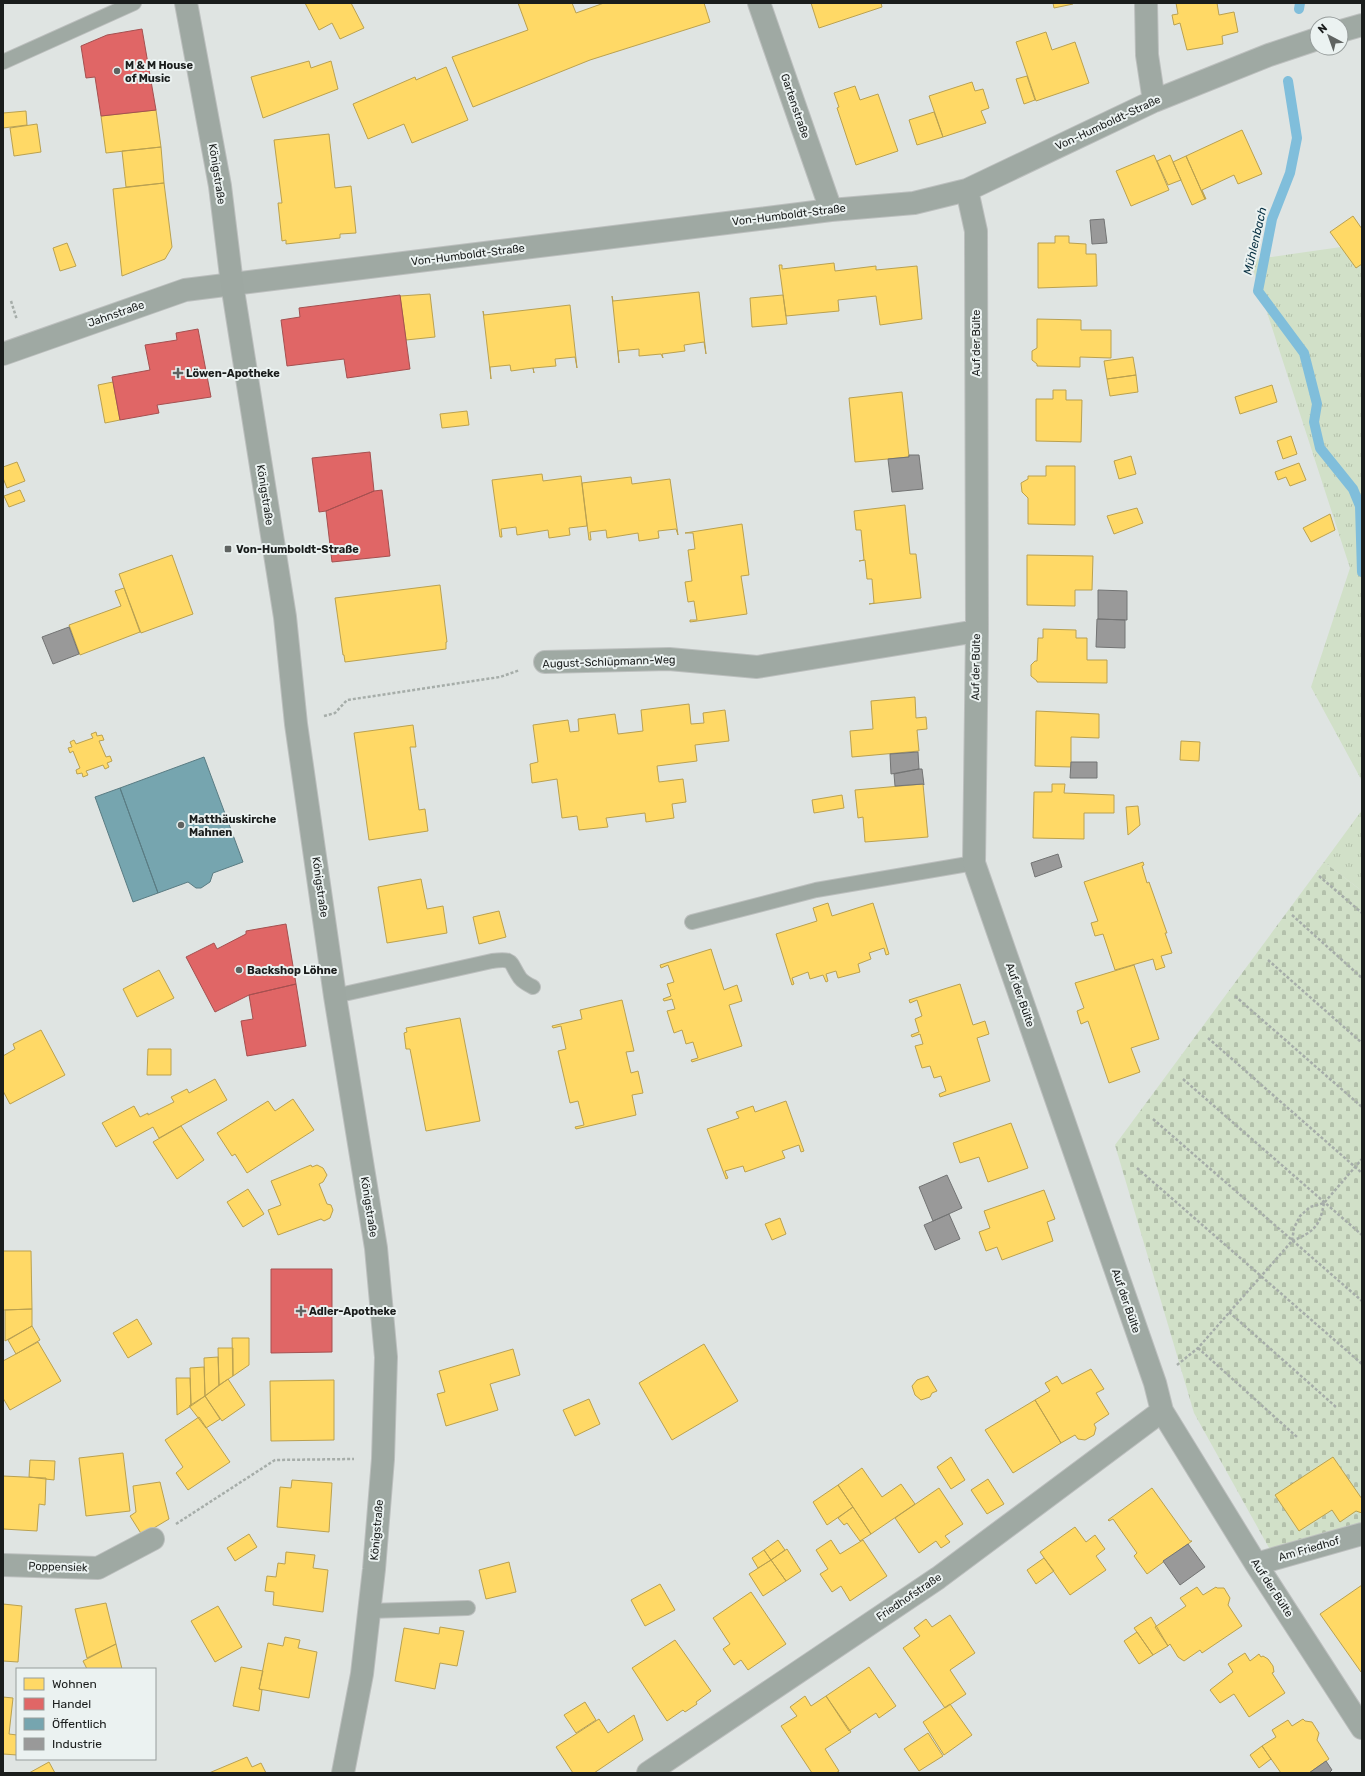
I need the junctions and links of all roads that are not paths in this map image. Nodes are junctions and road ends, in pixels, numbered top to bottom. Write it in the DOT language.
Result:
graph roads {
  1 [pos="134,3"];
  2 [pos="186,3"];
  3 [pos="759,3"];
  4 [pos="1146,3"];
  5 [pos="1362,25"];
  6 [pos="1349,29"];
  7 [pos="1309,42"];
  8 [pos="3,62"];
  9 [pos="1154,101"];
  10 [pos="967,190"];
  11 [pos="831,210"];
  12 [pos="232,284"];
  13 [pos="3,354"];
  14 [pos="977,631"];
  15 [pos="545,662"];
  16 [pos="974,863"];
  17 [pos="692,922"];
  18 [pos="533,987"];
  19 [pos="335,996"];
  20 [pos="1162,1411"];
  21 [pos="1362,1534"];
  22 [pos="153,1539"];
  23 [pos="1256,1564"];
  24 [pos="3,1565"];
  25 [pos="468,1608"];
  26 [pos="369,1611"];
  27 [pos="1362,1728"];
  28 [pos="343,1773"];
  29 [pos="648,1773"];
  1 -- 8 [label="lane"];
  2 -- 12 [label="main road, Königstraße"];
  3 -- 11 [label="street, Gartenstraße"];
  4 -- 9 [label="street"];
  5 -- 6 [label="street"];
  7 -- 9 [label="street, Von-Humboldt-Straße"];
  9 -- 10 [label="street, Von-Humboldt-Straße"];
  10 -- 11 [label="street, Von-Humboldt-Straße"];
  10 -- 14 [label="street, Auf der Bülte"];
  11 -- 12 [label="street, Von-Humboldt-Straße"];
  12 -- 13 [label="street, Jahnstraße"];
  12 -- 19 [label="main road, Königstraße"];
  14 -- 15 [label="street, August-Schlüpmann-Weg"];
  14 -- 16 [label="street, Auf der Bülte"];
  16 -- 17 [label="lane"];
  16 -- 20 [label="street, Auf der Bülte"];
  18 -- 19 [label="lane"];
  19 -- 26 [label="main road, Königstraße"];
  20 -- 23 [label="street, Auf der Bülte"];
  20 -- 29 [label="street, Friedhofstraße"];
  21 -- 23 [label="street, Am Friedhof"];
  22 -- 24 [label="street, Poppensiek"];
  23 -- 27 [label="street, Auf der Bülte"];
  25 -- 26 [label="lane"];
  26 -- 28 [label="main road, Königstraße"];
}
